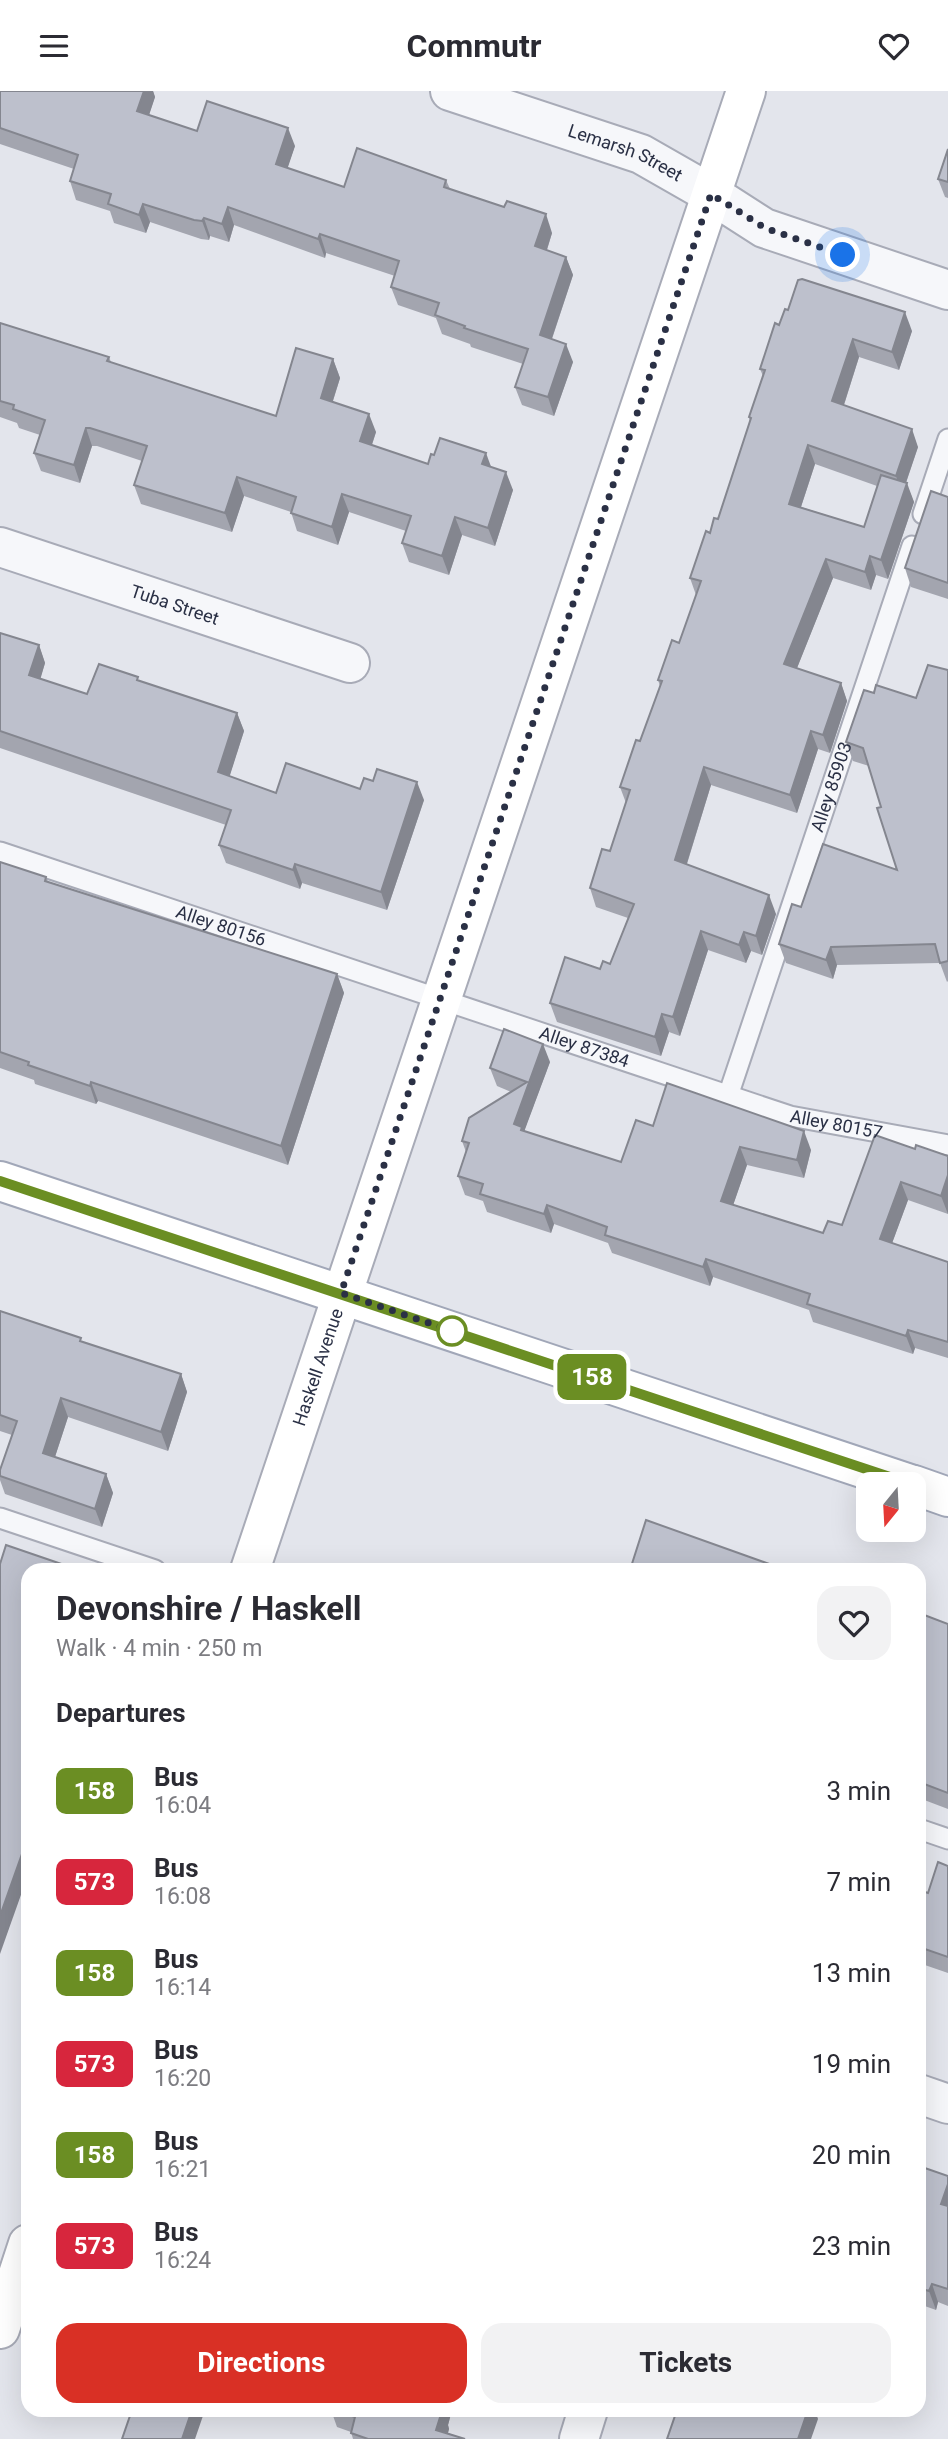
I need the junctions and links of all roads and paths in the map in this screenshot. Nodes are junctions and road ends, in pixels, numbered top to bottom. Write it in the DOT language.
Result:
graph roads {
  1 [pos="450,91"];
  2 [pos="746,91"];
  3 [pos="711,194"];
  4 [pos="948,290"];
  5 [pos="948,439"];
  6 [pos="0,547"];
  7 [pos="349,663"];
  8 [pos="0,852"];
  9 [pos="441,1000"];
  10 [pos="728,1096"];
  11 [pos="948,1145"];
  12 [pos="0,1181"];
  13 [pos="341,1293"];
  14 [pos="873,1472"];
  15 [pos="926,1490"];
  16 [pos="948,1497"];
  17 [pos="0,1518"];
  18 [pos="134,1563"];
  19 [pos="252,1563"];
  20 [pos="926,1831"];
  21 [pos="948,1839"];
  22 [pos="926,2097"];
  23 [pos="948,2104"];
  24 [pos="21,2265"];
  25 [pos="0,2329"];
  26 [pos="587,2417"];
  27 [pos="579,2439"];
  1 -- 3 [label="street, Lemarsh Street"];
  2 -- 3 [label="main road, Haskell Avenue"];
  3 -- 4 [label="street, Lemarsh Street"];
  3 -- 9 [label="main road, Haskell Avenue"];
  5 -- 10 [label="lane, Alley 85903"];
  6 -- 7 [label="street, Tuba Street"];
  8 -- 9 [label="lane, Alley 80156"];
  9 -- 10 [label="lane, Alley 87384"];
  9 -- 13 [label="main road, Haskell Avenue"];
  10 -- 11 [label="lane, Alley 80157"];
  12 -- 13 [label="main road"];
  13 -- 14 [label="main road"];
  13 -- 19 [label="main road, Haskell Avenue"];
  15 -- 16 [label="main road"];
  17 -- 18 [label="lane"];
  20 -- 21 [label="lane"];
  22 -- 23 [label="street"];
  24 -- 25 [label="main road"];
  26 -- 27 [label="street"];
}
